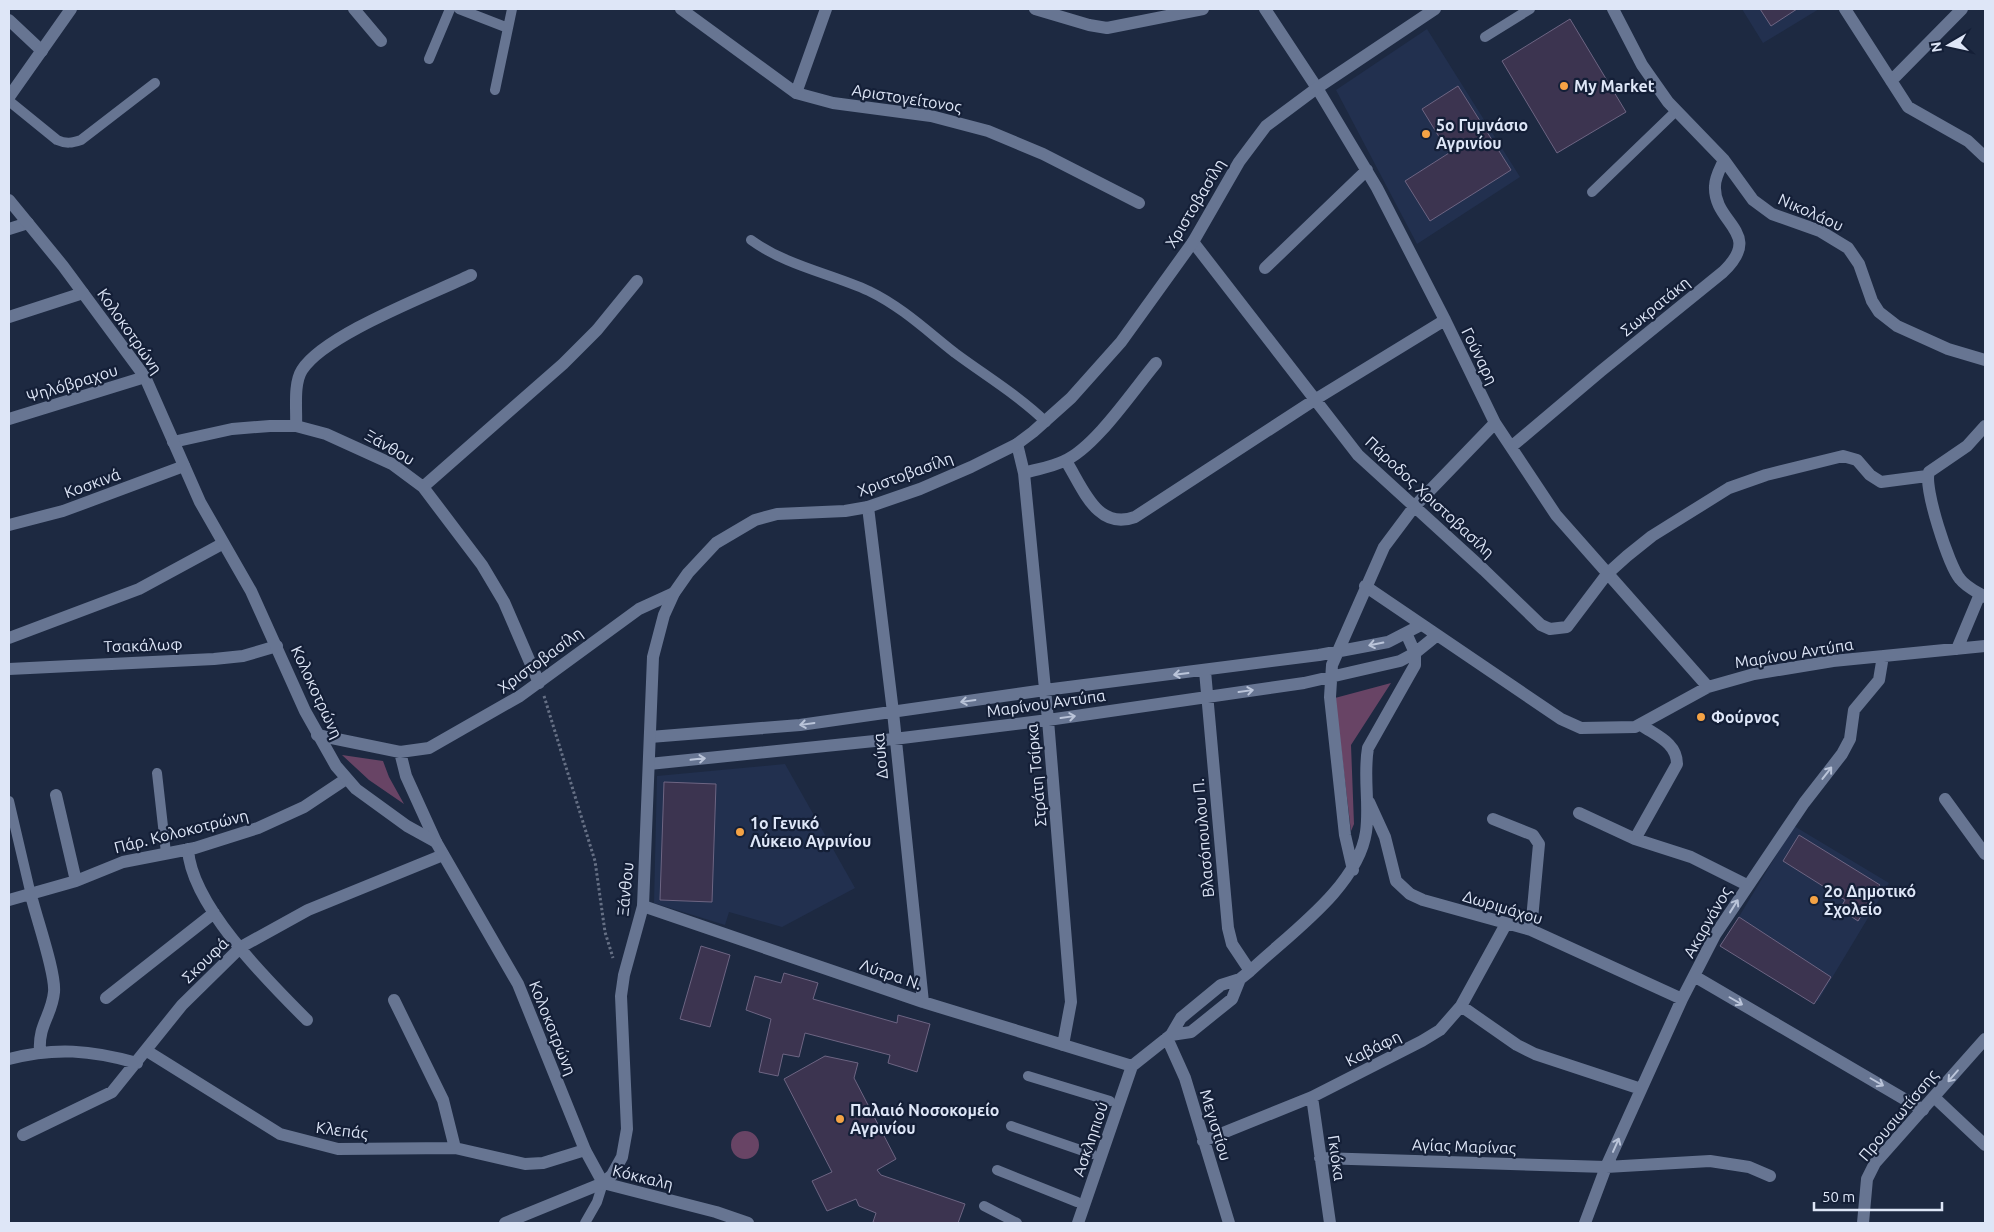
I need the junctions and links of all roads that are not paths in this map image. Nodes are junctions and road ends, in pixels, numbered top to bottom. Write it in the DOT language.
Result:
graph roads {
  1 [pos="71,9"];
  2 [pos="354,9"];
  3 [pos="450,9"];
  4 [pos="460,9"];
  5 [pos="512,9"];
  6 [pos="680,9"];
  7 [pos="826,9"];
  8 [pos="1035,9"];
  9 [pos="1203,9"];
  10 [pos="1264,9"];
  11 [pos="1434,9"];
  12 [pos="1530,9"];
  13 [pos="1613,9"];
  14 [pos="1845,9"];
  15 [pos="1962,9"];
  16 [pos="9,20"];
  17 [pos="508,28"];
  18 [pos="1485,37"];
  19 [pos="381,41"];
  20 [pos="42,51"];
  21 [pos="429,59"];
  22 [pos="1891,81"];
  23 [pos="155,83"];
  24 [pos="1316,88"];
  25 [pos="495,90"];
  26 [pos="796,93"];
  27 [pos="9,99"];
  28 [pos="1676,112"];
  29 [pos="1985,157"];
  30 [pos="1724,160"];
  31 [pos="1367,170"];
  32 [pos="1592,192"];
  33 [pos="9,200"];
  34 [pos="1139,203"];
  35 [pos="28,223"];
  36 [pos="9,229"];
  37 [pos="751,240"];
  38 [pos="1193,242"];
  39 [pos="1265,268"];
  40 [pos="471,275"];
  41 [pos="637,281"];
  42 [pos="83,293"];
  43 [pos="9,317"];
  44 [pos="1445,320"];
  45 [pos="1985,360"];
  46 [pos="1156,363"];
  47 [pos="145,377"];
  48 [pos="1316,398"];
  49 [pos="9,419"];
  50 [pos="1046,422"];
  51 [pos="1495,423"];
  52 [pos="296,426"];
  53 [pos="1985,426"];
  54 [pos="173,442"];
  55 [pos="1017,444"];
  56 [pos="1511,447"];
  57 [pos="1066,461"];
  58 [pos="184,466"];
  59 [pos="1024,473"];
  60 [pos="1927,476"];
  61 [pos="423,487"];
  62 [pos="868,507"];
  63 [pos="1414,507"];
  64 [pos="9,512"];
  65 [pos="12,524"];
  66 [pos="222,544"];
  67 [pos="1607,574"];
  68 [pos="1365,586"];
  69 [pos="674,593"];
  70 [pos="1983,596"];
  71 [pos="1421,625"];
  72 [pos="1406,633"];
  73 [pos="1436,636"];
  74 [pos="9,638"];
  75 [pos="277,646"];
  76 [pos="1985,646"];
  77 [pos="1957,649"];
  78 [pos="1336,652"];
  79 [pos="1415,653"];
  80 [pos="1883,656"];
  81 [pos="9,669"];
  82 [pos="1205,671"];
  83 [pos="1330,677"];
  84 [pos="539,683"];
  85 [pos="1708,687"];
  86 [pos="1045,690"];
  87 [pos="1207,697"];
  88 [pos="893,712"];
  89 [pos="1048,720"];
  90 [pos="1641,725"];
  91 [pos="779,727"];
  92 [pos="317,735"];
  93 [pos="650,737"];
  94 [pos="894,739"];
  95 [pos="781,751"];
  96 [pos="400,752"];
  97 [pos="649,764"];
  98 [pos="158,773"];
  99 [pos="346,779"];
  100 [pos="56,795"];
  101 [pos="1368,799"];
  102 [pos="1945,799"];
  103 [pos="9,801"];
  104 [pos="1579,813"];
  105 [pos="1493,819"];
  106 [pos="1635,839"];
  107 [pos="436,842"];
  108 [pos="188,849"];
  109 [pos="166,853"];
  110 [pos="1985,854"];
  111 [pos="443,855"];
  112 [pos="1353,870"];
  113 [pos="76,881"];
  114 [pos="1747,885"];
  115 [pos="30,895"];
  116 [pos="9,900"];
  117 [pos="643,906"];
  118 [pos="214,913"];
  119 [pos="1506,924"];
  120 [pos="1530,930"];
  121 [pos="241,947"];
  122 [pos="1245,975"];
  123 [pos="1694,976"];
  124 [pos="106,998"];
  125 [pos="1682,999"];
  126 [pos="394,1000"];
  127 [pos="923,1002"];
  128 [pos="1461,1006"];
  129 [pos="307,1020"];
  130 [pos="1169,1036"];
  131 [pos="1985,1039"];
  132 [pos="1063,1045"];
  133 [pos="40,1051"];
  134 [pos="147,1051"];
  135 [pos="9,1059"];
  136 [pos="137,1063"];
  137 [pos="1132,1066"];
  138 [pos="1028,1076"];
  139 [pos="1641,1089"];
  140 [pos="1934,1097"];
  141 [pos="1312,1098"];
  142 [pos="1110,1101"];
  143 [pos="1923,1110"];
  144 [pos="1011,1126"];
  145 [pos="23,1135"];
  146 [pos="1203,1141"];
  147 [pos="1985,1145"];
  148 [pos="455,1148"];
  149 [pos="585,1150"];
  150 [pos="1092,1154"];
  151 [pos="1320,1158"];
  152 [pos="1606,1167"];
  153 [pos="997,1170"];
  154 [pos="1770,1176"];
  155 [pos="603,1183"];
  156 [pos="1076,1202"];
  157 [pos="984,1206"];
  158 [pos="505,1223"];
  159 [pos="585,1223"];
  160 [pos="748,1223"];
  161 [pos="1017,1223"];
  162 [pos="1078,1223"];
  163 [pos="1229,1223"];
  164 [pos="1330,1223"];
  165 [pos="1585,1223"];
  166 [pos="1862,1223"];
  1 -- 20 [label="street"];
  2 -- 19 [label="street"];
  3 -- 21 [label="lane"];
  4 -- 17 [label="lane"];
  5 -- 17 [label="lane"];
  6 -- 26 [label="street, Αριστογείτονος"];
  7 -- 26 [label="street"];
  8 -- 9 [label="street"];
  10 -- 24 [label="street, Γούναρη"];
  11 -- 24 [label="street, Χριστοβασίλη"];
  12 -- 18 [label="lane"];
  13 -- 28 [label="street, Νικολάου"];
  14 -- 22 [label="street"];
  15 -- 22 [label="street"];
  16 -- 20 [label="street"];
  17 -- 25 [label="lane"];
  20 -- 27 [label="street"];
  22 -- 29 [label="street"];
  23 -- 27 [label="lane"];
  24 -- 31 [label="street, Γούναρη"];
  24 -- 38 [label="street, Χριστοβασίλη"];
  26 -- 34 [label="street, Αριστογείτονος"];
  28 -- 30 [label="street, Νικολάου"];
  28 -- 32 [label="lane"];
  30 -- 45 [label="street, Νικολάου"];
  30 -- 56 [label="street, Σωκρατάκη"];
  31 -- 39 [label="street"];
  31 -- 44 [label="street, Γούναρη"];
  33 -- 35 [label="street, Κολοκοτρώνη"];
  35 -- 36 [label="street"];
  35 -- 42 [label="street, Κολοκοτρώνη"];
  37 -- 50 [label="lane"];
  38 -- 48 [label="street, Πάροδος Χριστοβασίλη"];
  38 -- 50 [label="street, Χριστοβασίλη"];
  40 -- 52 [label="street"];
  41 -- 61 [label="street"];
  42 -- 43 [label="street"];
  42 -- 47 [label="street, Κολοκοτρώνη"];
  44 -- 48 [label="street"];
  44 -- 51 [label="street, Γούναρη"];
  46 -- 57 [label="street"];
  47 -- 49 [label="street, Ψηλόβραχου"];
  47 -- 54 [label="street, Κολοκοτρώνη"];
  48 -- 57 [label="street"];
  48 -- 63 [label="street, Πάροδος Χριστοβασίλη"];
  50 -- 55 [label="street, Χριστοβασίλη"];
  51 -- 56 [label="street, Γούναρη"];
  51 -- 63 [label="street"];
  52 -- 54 [label="street, Ξάνθου"];
  52 -- 61 [label="street, Ξάνθου"];
  53 -- 60 [label="street"];
  54 -- 58 [label="street, Κολοκοτρώνη"];
  55 -- 59 [label="street, Στράτη Τσίρκα"];
  55 -- 62 [label="street, Χριστοβασίλη"];
  56 -- 67 [label="street, Γούναρη"];
  57 -- 59 [label="street"];
  58 -- 65 [label="street, Κοσκινά"];
  58 -- 66 [label="street, Κολοκοτρώνη"];
  59 -- 86 [label="street, Στράτη Τσίρκα"];
  60 -- 67 [label="street, Πάροδος Χριστοβασίλη"];
  60 -- 70 [label="street"];
  61 -- 84 [label="street, Ξάνθου"];
  62 -- 69 [label="street, Χριστοβασίλη"];
  62 -- 88 [label="street, Δούκα"];
  63 -- 67 [label="street, Πάροδος Χριστοβασίλη"];
  63 -- 68 [label="street"];
  64 -- 65 [label="street"];
  66 -- 74 [label="street"];
  66 -- 75 [label="street, Κολοκοτρώνη"];
  67 -- 85 [label="street, Γούναρη"];
  68 -- 71 [label="street, Μαρίνου Αντύπα"];
  68 -- 78 [label="street"];
  69 -- 84 [label="street, Χριστοβασίλη"];
  69 -- 93 [label="street, Ξάνθου"];
  70 -- 77 [label="street"];
  71 -- 72 [label="street, Μαρίνου Αντύπα"];
  71 -- 73 [label="street, Μαρίνου Αντύπα"];
  72 -- 78 [label="street, Μαρίνου Αντύπα, one-way"];
  72 -- 79 [label="street"];
  73 -- 79 [label="street, Μαρίνου Αντύπα"];
  73 -- 90 [label="street, Μαρίνου Αντύπα"];
  75 -- 81 [label="street, Τσακάλωφ"];
  75 -- 92 [label="street, Κολοκοτρώνη"];
  76 -- 77 [label="street, Μαρίνου Αντύπα"];
  77 -- 80 [label="street, Μαρίνου Αντύπα"];
  78 -- 82 [label="street, Μαρίνου Αντύπα"];
  78 -- 83 [label="street"];
  79 -- 83 [label="street, Μαρίνου Αντύπα"];
  79 -- 101 [label="street"];
  80 -- 85 [label="street, Μαρίνου Αντύπα"];
  114 -- 80 [label="street, Ακαρνάνος, one-way"];
  82 -- 86 [label="street, Μαρίνου Αντύπα, one-way"];
  82 -- 87 [label="street, Βλασόπουλου Π."];
  87 -- 83 [label="street, Μαρίνου Αντύπα, one-way"];
  83 -- 112 [label="street"];
  84 -- 96 [label="street, Χριστοβασίλη"];
  85 -- 90 [label="street, Μαρίνου Αντύπα"];
  86 -- 88 [label="street, Μαρίνου Αντύπα, one-way"];
  86 -- 89 [label="street, Στράτη Τσίρκα"];
  89 -- 87 [label="street, Μαρίνου Αντύπα, one-way"];
  87 -- 122 [label="street, Βλασόπουλου Π."];
  88 -- 91 [label="street, Μαρίνου Αντύπα, one-way"];
  88 -- 94 [label="street, Δούκα"];
  89 -- 94 [label="street, Μαρίνου Αντύπα"];
  89 -- 132 [label="street, Στράτη Τσίρκα"];
  90 -- 106 [label="street"];
  91 -- 93 [label="street, Μαρίνου Αντύπα"];
  91 -- 95 [label="street"];
  92 -- 96 [label="street, Χριστοβασίλη"];
  92 -- 99 [label="street, Κολοκοτρώνη"];
  93 -- 97 [label="street, Ξάνθου"];
  94 -- 95 [label="street, Μαρίνου Αντύπα"];
  94 -- 127 [label="street, Δούκα"];
  97 -- 95 [label="street, Μαρίνου Αντύπα, one-way"];
  96 -- 107 [label="street"];
  97 -- 117 [label="street, Ξάνθου"];
  98 -- 109 [label="lane"];
  99 -- 107 [label="street, Κολοκοτρώνη"];
  99 -- 108 [label="street, Πάρ. Κολοκοτρώνη"];
  100 -- 113 [label="street"];
  101 -- 112 [label="street"];
  101 -- 119 [label="street, Δωριμάχου"];
  102 -- 110 [label="street"];
  103 -- 115 [label="lane"];
  104 -- 106 [label="street"];
  105 -- 120 [label="street"];
  106 -- 114 [label="street"];
  107 -- 111 [label="street, Κολοκοτρώνη"];
  108 -- 109 [label="street, Πάρ. Κολοκοτρώνη"];
  108 -- 118 [label="street"];
  109 -- 113 [label="street, Πάρ. Κολοκοτρώνη"];
  111 -- 121 [label="street, Σκουφά"];
  111 -- 149 [label="street, Κολοκοτρώνη"];
  112 -- 122 [label="street"];
  113 -- 115 [label="street, Πάρ. Κολοκοτρώνη"];
  123 -- 114 [label="street, Ακαρνάνος, one-way"];
  115 -- 116 [label="street, Πάρ. Κολοκοτρώνη"];
  115 -- 133 [label="street"];
  117 -- 127 [label="street, Λύτρα Ν."];
  117 -- 155 [label="street, Ξάνθου"];
  118 -- 121 [label="street"];
  118 -- 124 [label="street"];
  119 -- 120 [label="street, Δωριμάχου"];
  119 -- 128 [label="street, Καβάφη"];
  120 -- 125 [label="street, Δωριμάχου"];
  121 -- 129 [label="street"];
  121 -- 134 [label="street, Σκουφά"];
  122 -- 130 [label="street"];
  122 -- 130 [label="street"];
  123 -- 125 [label="street, Ακαρνάνος"];
  123 -- 143 [label="street, one-way"];
  125 -- 139 [label="street, Ακαρνάνος"];
  126 -- 148 [label="street"];
  127 -- 132 [label="street, Λύτρα Ν."];
  128 -- 139 [label="street"];
  128 -- 141 [label="street, Καβάφη"];
  130 -- 137 [label="street"];
  130 -- 146 [label="street, Μεγιστίου"];
  131 -- 140 [label="street, Προυσιωτίσσης, one-way"];
  132 -- 137 [label="street, Λύτρα Ν."];
  133 -- 135 [label="street"];
  133 -- 136 [label="street"];
  134 -- 136 [label="street, Σκουφά"];
  134 -- 148 [label="street, Κλεπάς"];
  136 -- 145 [label="street, Σκουφά"];
  137 -- 162 [label="street, Ασκληπιού"];
  138 -- 142 [label="lane"];
  152 -- 139 [label="street, Ακαρνάνος, one-way"];
  140 -- 143 [label="street, Προυσιωτίσσης"];
  140 -- 147 [label="street"];
  141 -- 146 [label="street, Καβάφη"];
  141 -- 151 [label="street, Γκιόκα"];
  143 -- 166 [label="street, Προυσιωτίσσης"];
  144 -- 150 [label="lane"];
  146 -- 163 [label="street, Μεγιστίου"];
  148 -- 149 [label="street, Κλεπάς"];
  149 -- 155 [label="street, Κολοκοτρώνη"];
  151 -- 152 [label="street, Αγίας Μαρίνας"];
  151 -- 164 [label="street, Γκιόκα"];
  152 -- 154 [label="street, Αγίας Μαρίνας"];
  152 -- 165 [label="street, Ακαρνάνος"];
  153 -- 156 [label="lane"];
  155 -- 158 [label="street, Κόκκαλη"];
  155 -- 159 [label="lane"];
  155 -- 160 [label="street, Κόκκαλη"];
  157 -- 161 [label="lane"];
}
